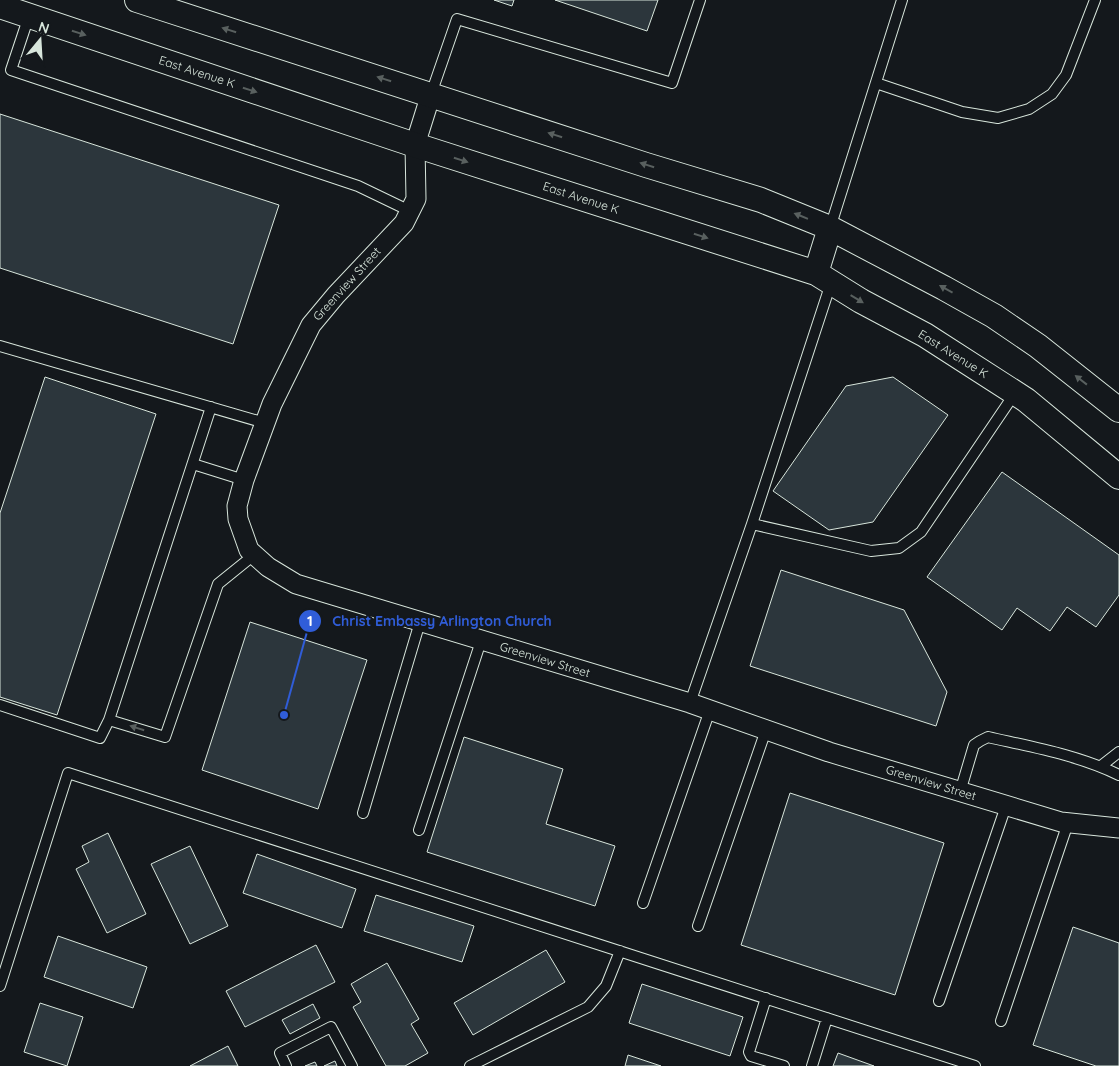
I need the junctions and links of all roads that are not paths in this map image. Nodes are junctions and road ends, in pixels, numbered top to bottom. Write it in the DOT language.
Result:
graph roads {
  1 [pos="137,0"];
  2 [pos="700,0"];
  3 [pos="902,0"];
  4 [pos="1095,0"];
  5 [pos="0,6"];
  6 [pos="29,16"];
  7 [pos="876,83"];
  8 [pos="430,94"];
  9 [pos="415,145"];
  10 [pos="410,212"];
  11 [pos="830,228"];
  12 [pos="823,278"];
  13 [pos="0,346"];
  14 [pos="1015,393"];
  15 [pos="211,407"];
  16 [pos="1119,410"];
  17 [pos="265,423"];
  18 [pos="193,464"];
  19 [pos="1119,477"];
  20 [pos="244,480"];
  21 [pos="752,524"];
  22 [pos="254,554"];
  23 [pos="420,622"];
  24 [pos="481,641"];
  25 [pos="690,703"];
  26 [pos="0,705"];
  27 [pos="710,710"];
  28 [pos="109,720"];
  29 [pos="766,730"];
  30 [pos="1119,752"];
  31 [pos="1101,766"];
  32 [pos="1119,775"];
  33 [pos="960,792"];
  34 [pos="1006,806"];
  35 [pos="363,813"];
  36 [pos="1068,823"];
  37 [pos="1119,828"];
  38 [pos="419,830"];
  39 [pos="643,903"];
  40 [pos="698,926"];
  41 [pos="620,951"];
  42 [pos="0,986"];
  43 [pos="766,998"];
  44 [pos="939,1001"];
  45 [pos="827,1018"];
  46 [pos="1001,1020"];
  47 [pos="286,1066"];
  48 [pos="352,1066"];
  49 [pos="470,1066"];
  50 [pos="784,1066"];
  51 [pos="812,1066"];
  52 [pos="974,1066"];
  8 -- 1 [label="street, one-way"];
  2 -- 8 [label="lane"];
  3 -- 7 [label="lane"];
  4 -- 7 [label="lane"];
  5 -- 6 [label="street, East Avenue K"];
  6 -- 9 [label="street, East Avenue K, one-way"];
  6 -- 10 [label="lane"];
  7 -- 11 [label="lane"];
  8 -- 9 [label="street, Greenview Street"];
  11 -- 8 [label="street, one-way"];
  9 -- 10 [label="street, Greenview Street"];
  9 -- 12 [label="street, East Avenue K, one-way"];
  10 -- 17 [label="street, Greenview Street"];
  11 -- 12 [label="street"];
  16 -- 11 [label="street, one-way"];
  12 -- 14 [label="street, East Avenue K, one-way"];
  12 -- 21 [label="lane"];
  13 -- 15 [label="lane"];
  14 -- 19 [label="street, East Avenue K"];
  14 -- 21 [label="lane"];
  15 -- 17 [label="lane"];
  15 -- 18 [label="lane"];
  17 -- 20 [label="street, Greenview Street"];
  18 -- 20 [label="lane"];
  18 -- 28 [label="lane"];
  20 -- 22 [label="street, Greenview Street"];
  21 -- 25 [label="lane"];
  22 -- 23 [label="street, Greenview Street"];
  22 -- 28 [label="lane, one-way"];
  23 -- 24 [label="street, Greenview Street"];
  23 -- 35 [label="lane"];
  24 -- 25 [label="street, Greenview Street"];
  24 -- 38 [label="lane"];
  25 -- 27 [label="street, Greenview Street"];
  26 -- 28 [label="lane"];
  27 -- 29 [label="street, Greenview Street"];
  27 -- 39 [label="lane"];
  29 -- 33 [label="street, Greenview Street"];
  29 -- 40 [label="lane"];
  30 -- 31 [label="lane"];
  31 -- 32 [label="lane"];
  31 -- 33 [label="lane"];
  33 -- 34 [label="street, Greenview Street"];
  34 -- 36 [label="street, Greenview Street"];
  34 -- 44 [label="lane"];
  36 -- 37 [label="street, Greenview Street"];
  36 -- 46 [label="lane"];
  41 -- 42 [label="lane"];
  41 -- 43 [label="lane"];
  41 -- 49 [label="lane"];
  43 -- 45 [label="lane"];
  43 -- 50 [label="lane"];
  45 -- 51 [label="lane"];
  45 -- 52 [label="lane"];
  47 -- 48 [label="lane"];
}
